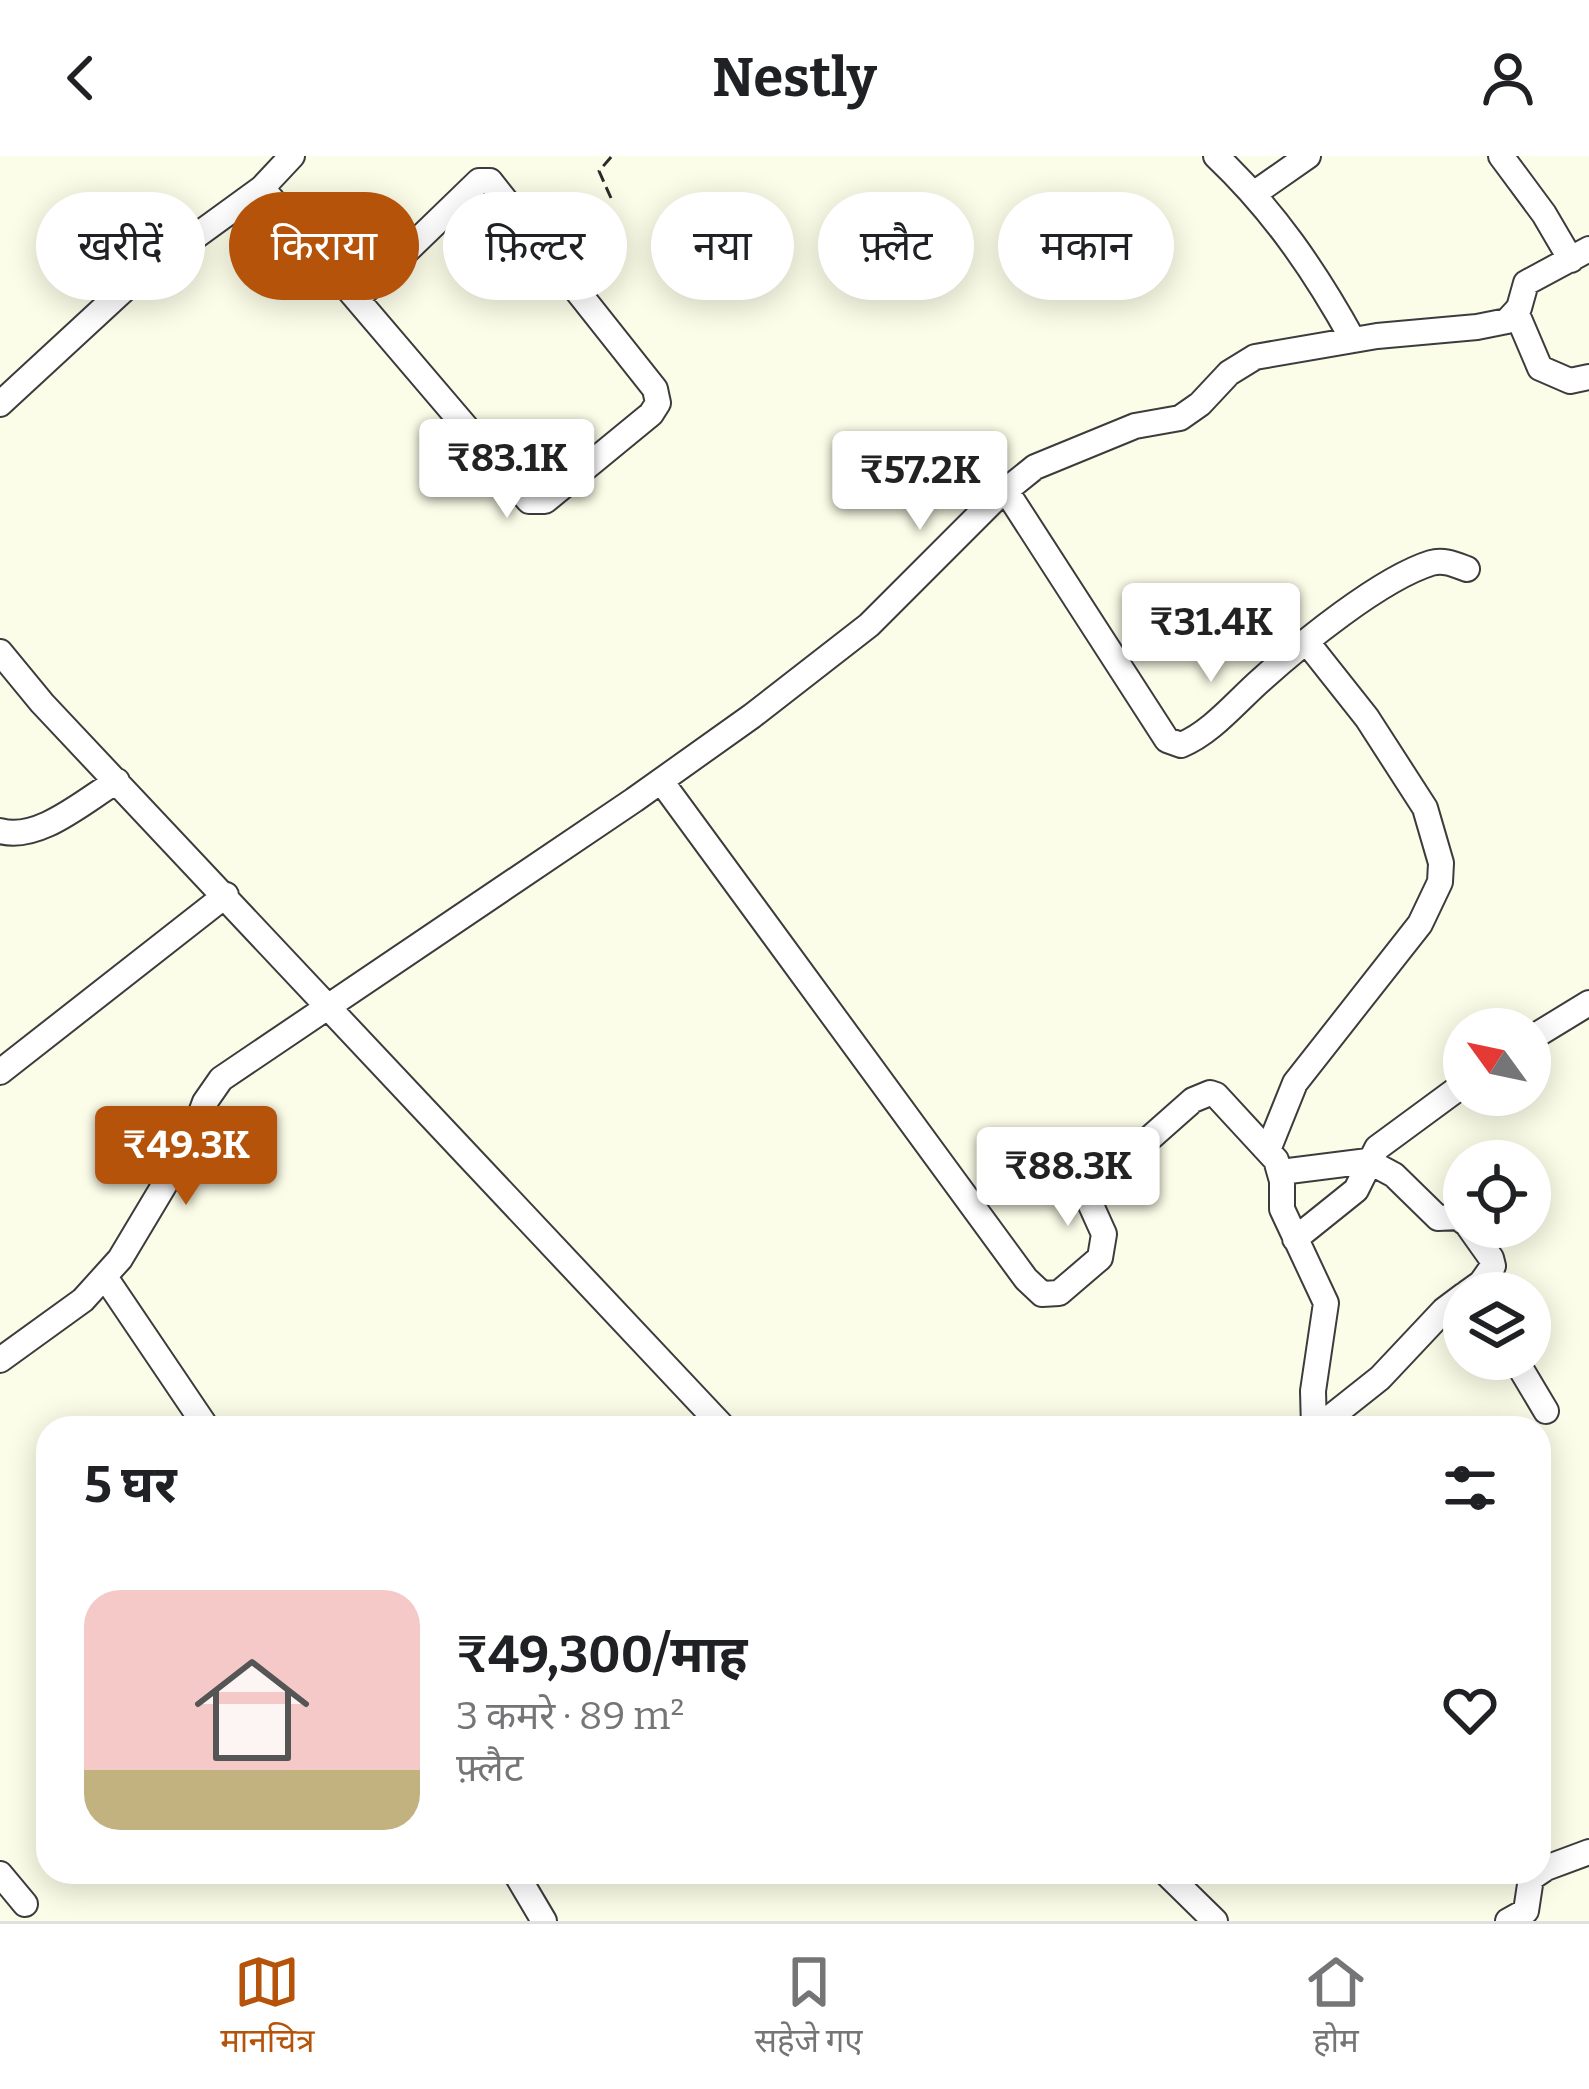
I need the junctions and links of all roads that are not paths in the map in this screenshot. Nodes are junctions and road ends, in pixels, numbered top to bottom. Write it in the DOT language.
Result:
graph roads {
  1 [pos="1216,156"];
  2 [pos="1308,156"];
  3 [pos="1501,156"];
  4 [pos="285,159"];
  5 [pos="262,188"];
  6 [pos="265,192"];
  7 [pos="1255,193"];
  8 [pos="1580,254"];
  9 [pos="357,299"];
  10 [pos="1516,314"];
  11 [pos="1353,340"];
  12 [pos="1589,377"];
  13 [pos="0,404"];
  14 [pos="1005,489"];
  15 [pos="1467,569"];
  16 [pos="1306,641"];
  17 [pos="0,652"];
  18 [pos="116,781"];
  19 [pos="661,782"];
  20 [pos="0,831"];
  21 [pos="226,895"];
  22 [pos="1589,1003"];
  23 [pos="327,1004"];
  24 [pos="1551,1026"];
  25 [pos="0,1072"];
  26 [pos="1443,1099"];
  27 [pos="1275,1161"];
  28 [pos="1369,1161"];
  29 [pos="1443,1218"];
  30 [pos="1295,1239"];
  31 [pos="105,1277"];
  32 [pos="1443,1316"];
  33 [pos="0,1360"];
  34 [pos="1528,1380"];
  35 [pos="1546,1411"];
  36 [pos="199,1416"];
  37 [pos="713,1416"];
  38 [pos="1315,1416"];
  39 [pos="1333,1416"];
  40 [pos="1589,1852"];
  41 [pos="1551,1866"];
  42 [pos="0,1874"];
  43 [pos="522,1884"];
  44 [pos="1177,1884"];
  45 [pos="1526,1884"];
  46 [pos="25,1904"];
  47 [pos="544,1921"];
  48 [pos="1215,1921"];
  49 [pos="1508,1921"];
  1 -- 7 [label="street"];
  2 -- 7 [label="street"];
  3 -- 8 [label="street"];
  4 -- 5 [label="street"];
  5 -- 6 [label="street"];
  5 -- 13 [label="street"];
  7 -- 11 [label="street"];
  8 -- 10 [label="street"];
  9 -- 9 [label="street"];
  10 -- 11 [label="street"];
  10 -- 12 [label="street"];
  11 -- 14 [label="street"];
  14 -- 16 [label="street"];
  14 -- 19 [label="street"];
  15 -- 16 [label="street"];
  16 -- 27 [label="street"];
  17 -- 18 [label="street"];
  18 -- 20 [label="street"];
  18 -- 21 [label="street"];
  19 -- 23 [label="street"];
  19 -- 27 [label="street"];
  21 -- 23 [label="street"];
  21 -- 25 [label="street"];
  22 -- 24 [label="street"];
  23 -- 31 [label="street"];
  23 -- 37 [label="street"];
  26 -- 28 [label="street"];
  27 -- 28 [label="street"];
  27 -- 30 [label="street"];
  28 -- 29 [label="street"];
  28 -- 30 [label="street"];
  30 -- 38 [label="street"];
  31 -- 33 [label="street"];
  31 -- 36 [label="street"];
  32 -- 39 [label="street"];
  34 -- 35 [label="street"];
  40 -- 41 [label="street"];
  42 -- 46 [label="street"];
  43 -- 47 [label="street"];
  44 -- 48 [label="street"];
  45 -- 49 [label="street"];
}
